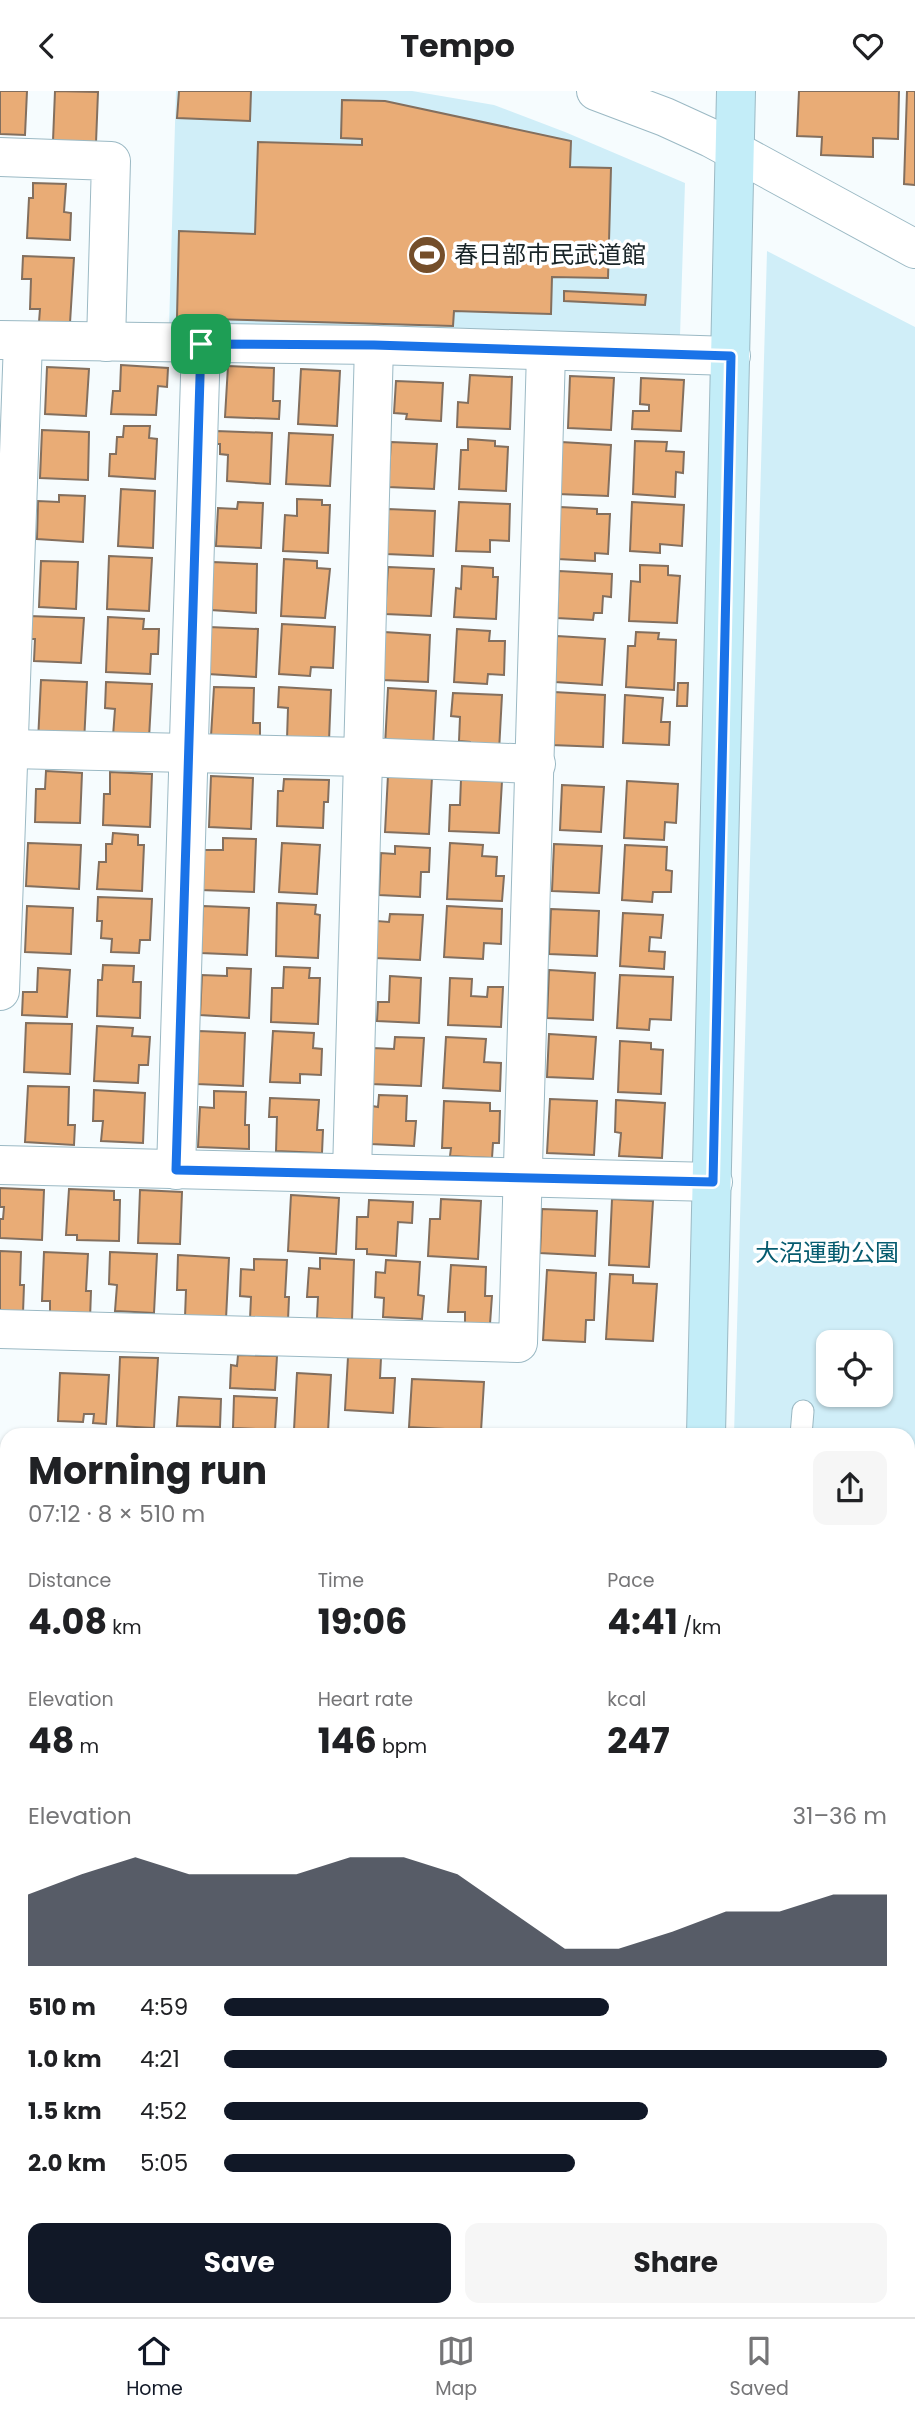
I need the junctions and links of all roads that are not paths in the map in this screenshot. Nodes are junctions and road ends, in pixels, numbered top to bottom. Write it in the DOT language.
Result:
graph roads {
  1 [pos="596,91"];
  2 [pos="736,91"];
  3 [pos="734,152"];
  4 [pos="0,157"];
  5 [pos="915,249"];
  6 [pos="12,341"];
  7 [pos="106,342"];
  8 [pos="201,344"];
  9 [pos="374,345"];
  10 [pos="547,352"];
  11 [pos="731,356"];
  12 [pos="9,749"];
  13 [pos="189,753"];
  14 [pos="362,757"];
  15 [pos="536,764"];
  16 [pos="0,991"];
  17 [pos="0,1165"];
  18 [pos="176,1170"];
  19 [pos="352,1173"];
  20 [pos="523,1177"];
  21 [pos="713,1182"];
  22 [pos="0,1329"];
  23 [pos="803,1411"];
  24 [pos="706,1428"];
  25 [pos="802,1428"];
  1 -- 3 [label="street"];
  2 -- 3 [label="street"];
  3 -- 5 [label="street"];
  3 -- 11 [label="street"];
  4 -- 7 [label="street"];
  6 -- 7 [label="street"];
  6 -- 12 [label="street"];
  7 -- 8 [label="street"];
  8 -- 9 [label="street"];
  8 -- 13 [label="street"];
  9 -- 10 [label="street"];
  9 -- 14 [label="street"];
  10 -- 11 [label="street"];
  10 -- 15 [label="street"];
  11 -- 21 [label="street"];
  12 -- 13 [label="street"];
  12 -- 16 [label="street"];
  13 -- 14 [label="street"];
  13 -- 18 [label="street"];
  14 -- 15 [label="street"];
  14 -- 19 [label="street"];
  15 -- 20 [label="street"];
  17 -- 18 [label="street"];
  18 -- 19 [label="street"];
  19 -- 20 [label="street"];
  20 -- 21 [label="street"];
  20 -- 22 [label="street"];
  21 -- 24 [label="street"];
  23 -- 25 [label="lane"];
}
